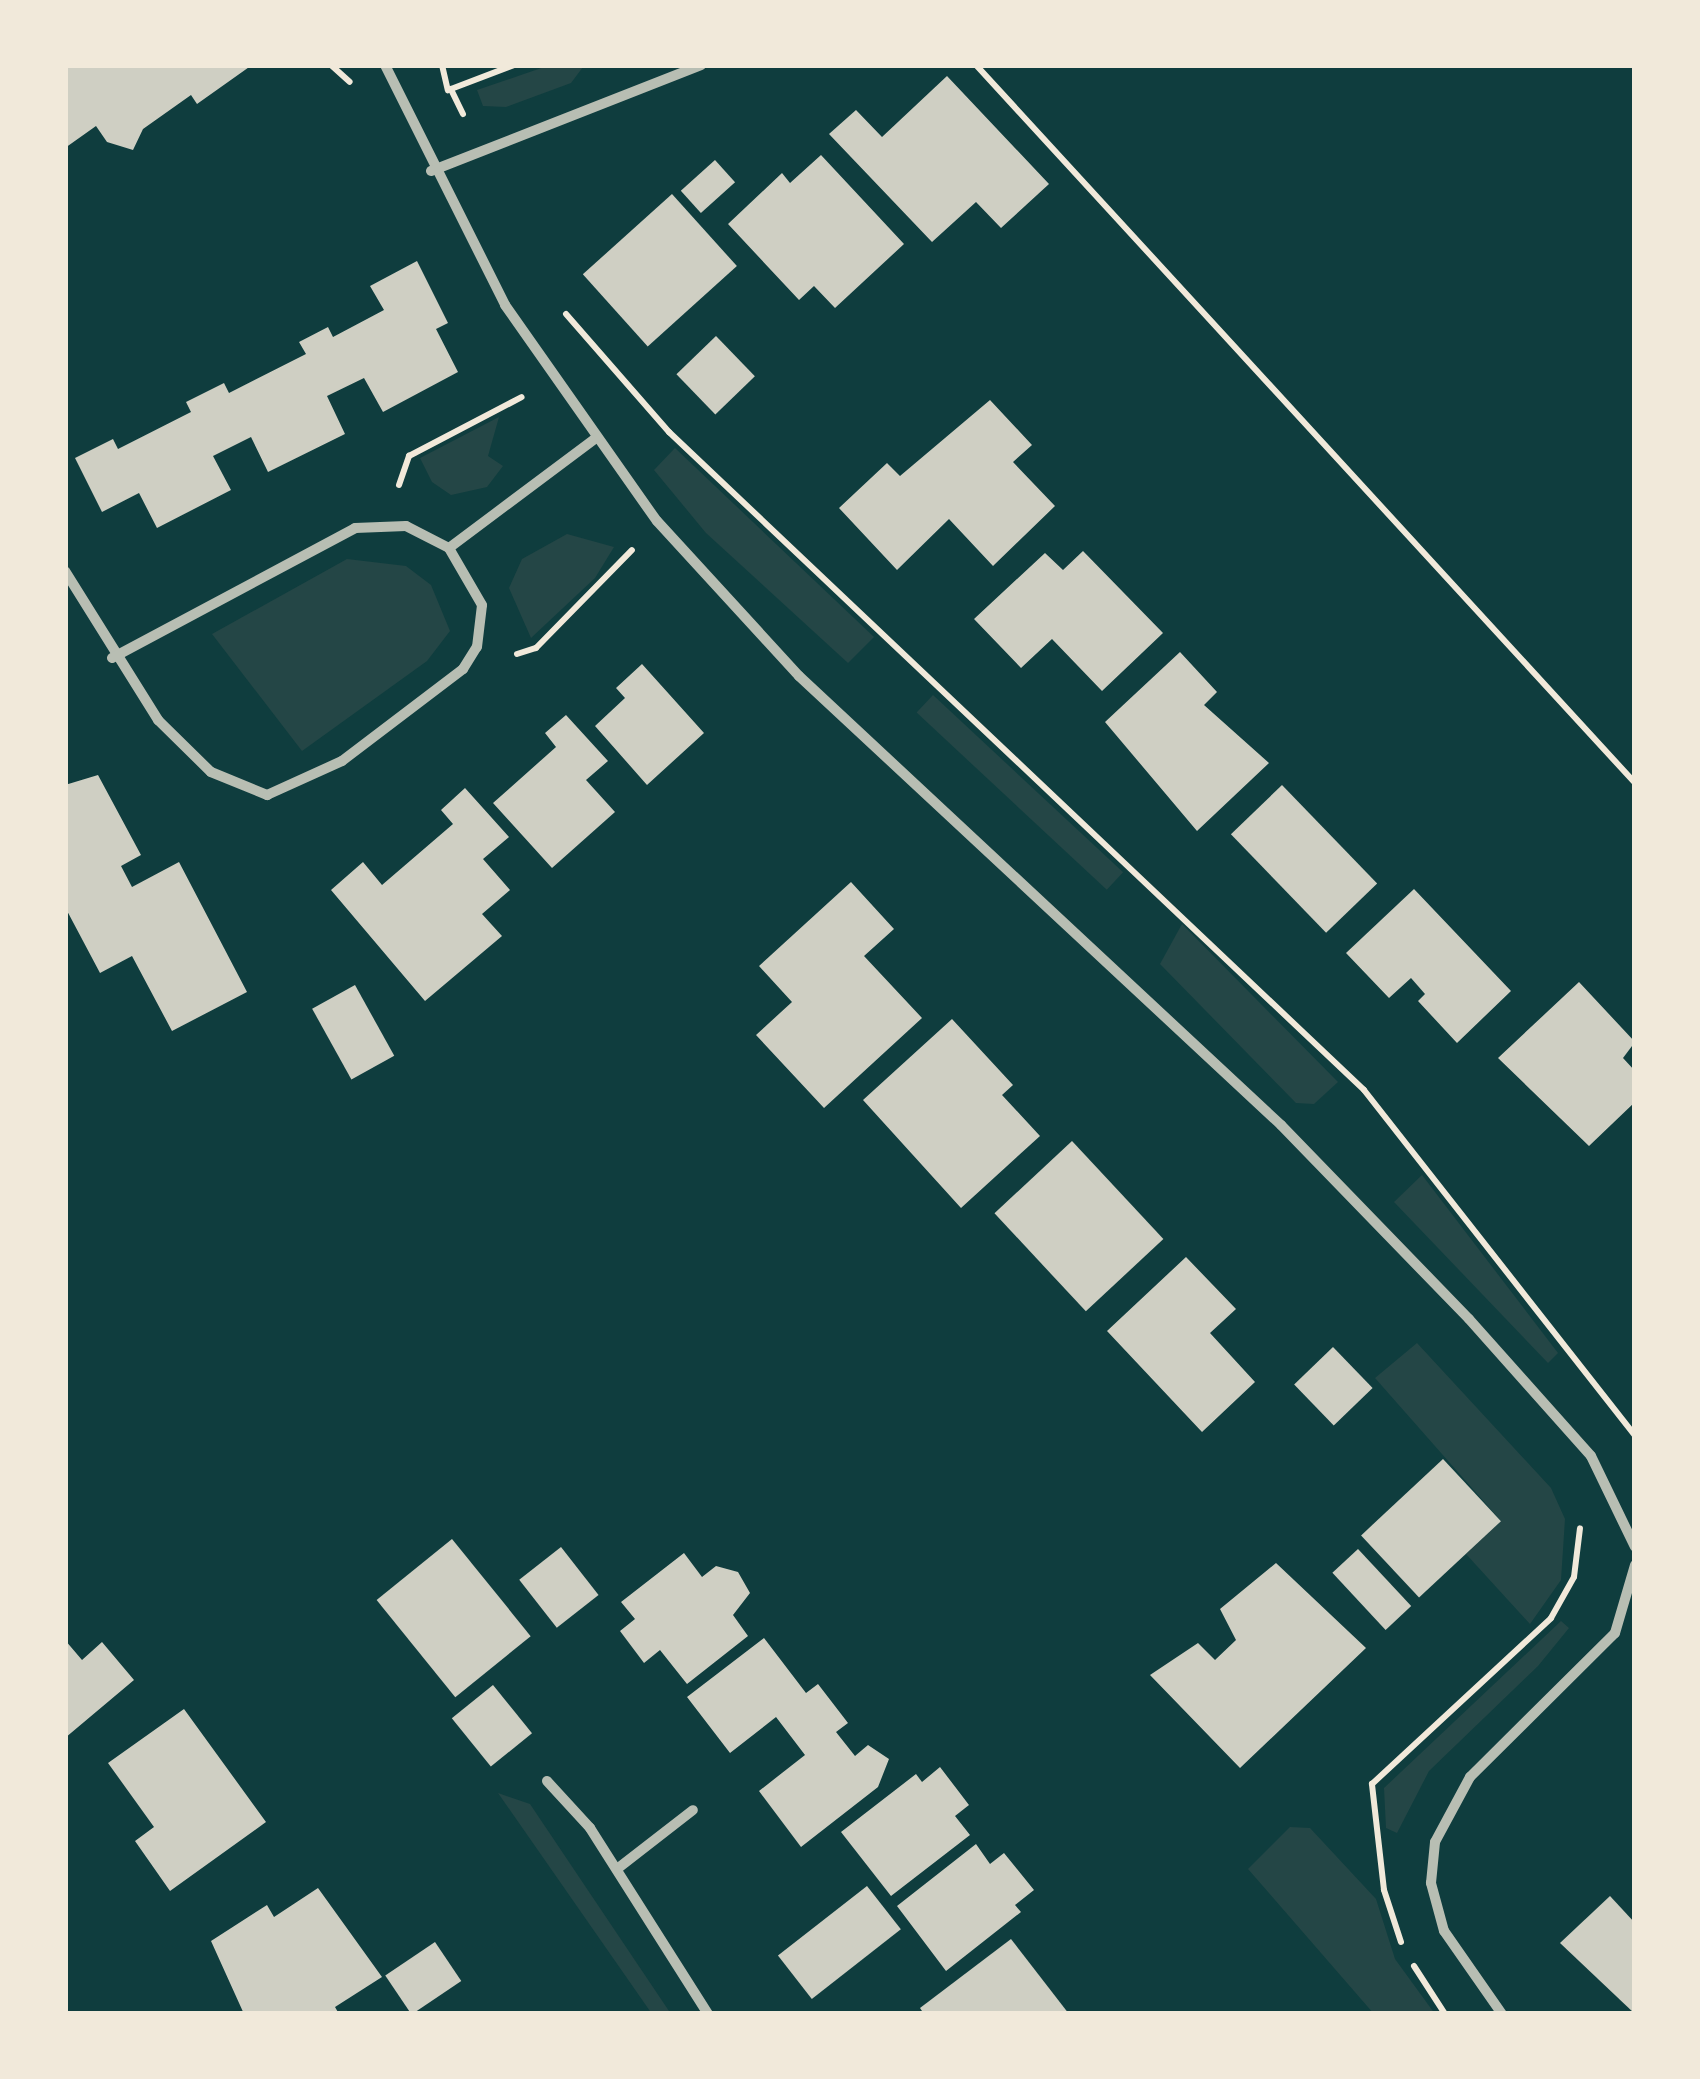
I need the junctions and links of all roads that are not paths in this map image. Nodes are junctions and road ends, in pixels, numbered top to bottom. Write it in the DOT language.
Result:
graph roads {
  1 [pos="386,65"];
  2 [pos="700,65"];
  3 [pos="432,171"];
  4 [pos="596,438"];
  5 [pos="449,548"];
  6 [pos="65,571"];
  7 [pos="112,658"];
  8 [pos="1635,1547"];
  9 [pos="1635,1565"];
  10 [pos="547,1780"];
  11 [pos="693,1810"];
  12 [pos="617,1869"];
  13 [pos="708,2014"];
  14 [pos="1502,2014"];
  1 -- 3 [label="street"];
  2 -- 3 [label="street"];
  3 -- 4 [label="street"];
  4 -- 5 [label="street"];
  4 -- 8 [label="street"];
  5 -- 7 [label="street"];
  5 -- 7 [label="street"];
  6 -- 7 [label="street"];
  9 -- 14 [label="street"];
  10 -- 12 [label="street"];
  11 -- 12 [label="street"];
  12 -- 13 [label="street"];
}
